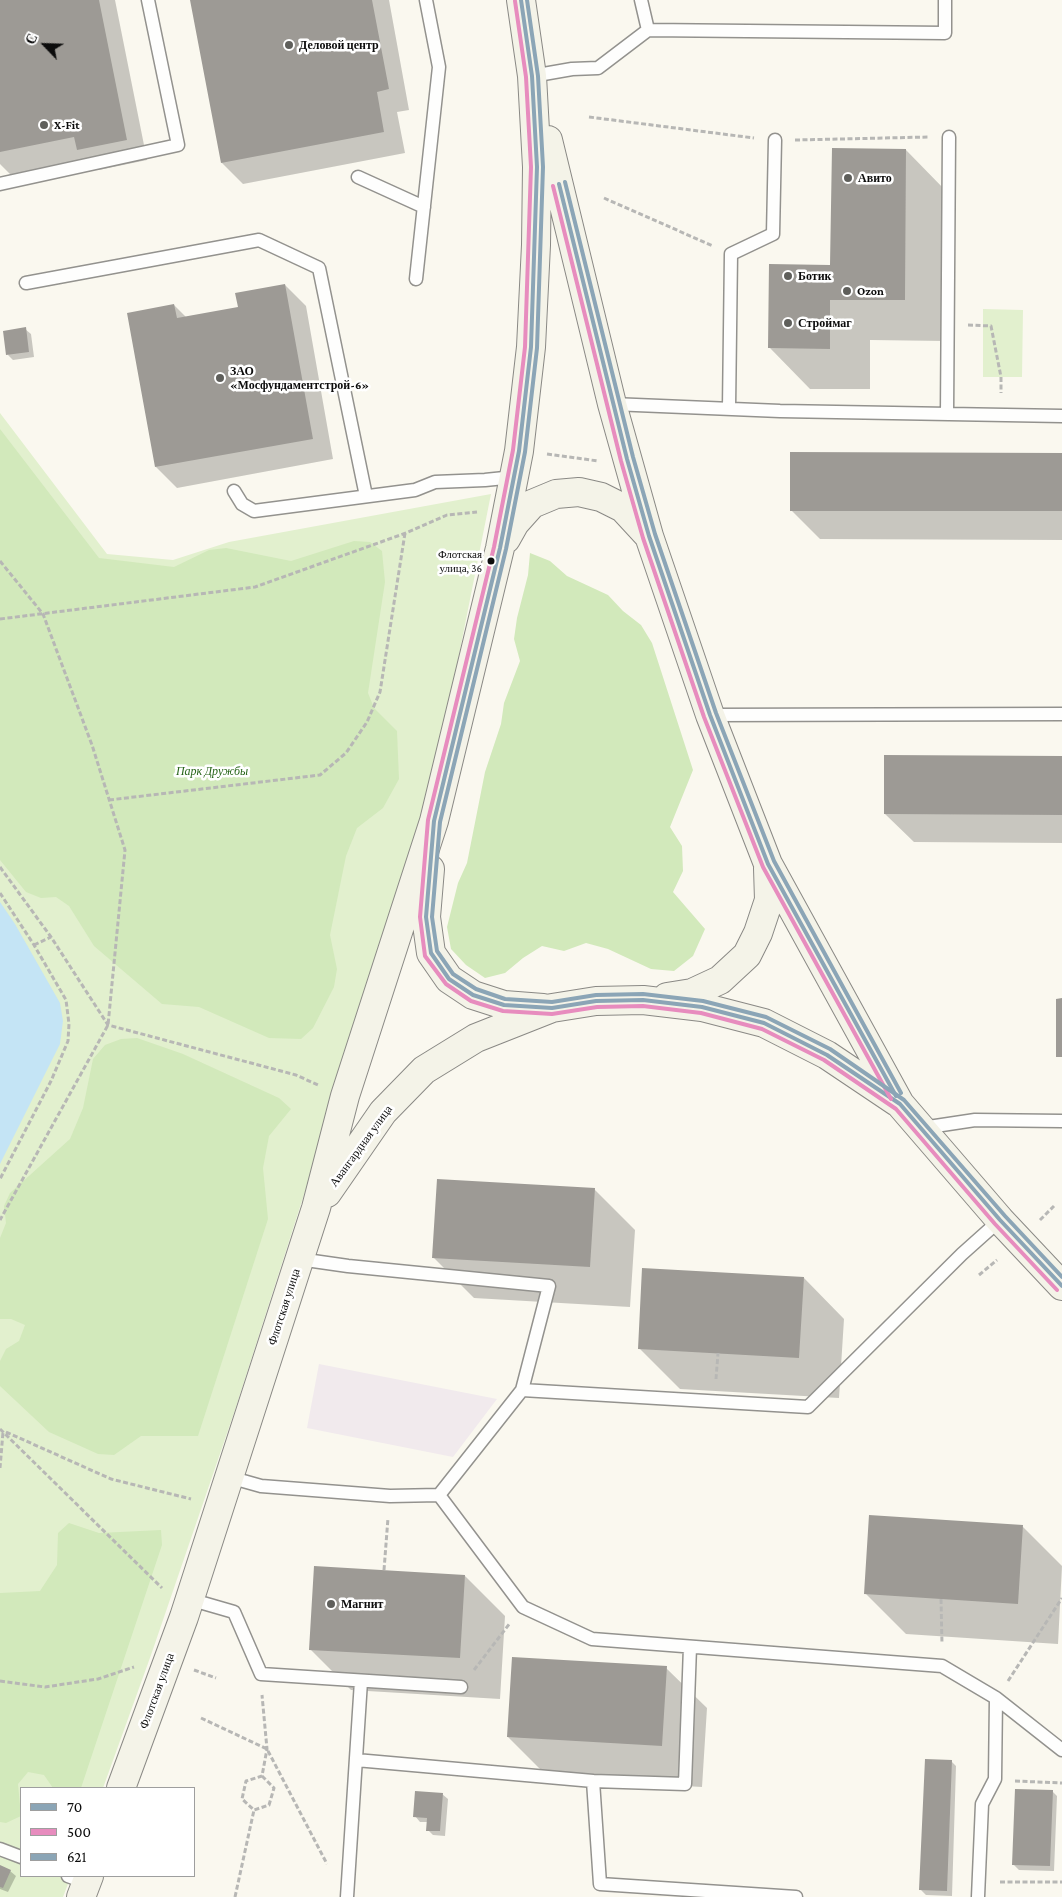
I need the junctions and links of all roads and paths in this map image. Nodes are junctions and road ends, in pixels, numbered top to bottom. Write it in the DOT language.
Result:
graph roads {
  1 [pos="148,0"];
  2 [pos="426,0"];
  3 [pos="521,0"];
  4 [pos="641,0"];
  5 [pos="945,0"];
  6 [pos="648,30"];
  7 [pos="532,76"];
  8 [pos="950,137"];
  9 [pos="775,140"];
  10 [pos="358,177"];
  11 [pos="0,184"];
  12 [pos="604,198"];
  13 [pos="424,207"];
  14 [pos="732,254"];
  15 [pos="416,279"];
  16 [pos="26,283"];
  17 [pos="948,325"];
  18 [pos="612,404"];
  19 [pos="728,408"];
  20 [pos="947,414"];
  21 [pos="1002,415"];
  22 [pos="1062,416"];
  23 [pos="543,454"];
  24 [pos="607,462"];
  25 [pos="514,478"];
  26 [pos="234,491"];
  27 [pos="366,496"];
  28 [pos="481,511"];
  29 [pos="406,533"];
  30 [pos="649,536"];
  31 [pos="500,548"];
  32 [pos="0,561"];
  33 [pos="43,614"];
  34 [pos="0,619"];
  35 [pos="1062,714"];
  36 [pos="710,715"];
  37 [pos="110,800"];
  38 [pos="434,821"];
  39 [pos="768,864"];
  40 [pos="0,867"];
  41 [pos="0,893"];
  42 [pos="51,937"];
  43 [pos="34,945"];
  44 [pos="643,1000"];
  45 [pos="552,1008"];
  46 [pos="108,1025"];
  47 [pos="326,1089"];
  48 [pos="900,1104"];
  49 [pos="1062,1121"];
  50 [pos="922,1128"];
  51 [pos="0,1179"];
  52 [pos="1054,1206"];
  53 [pos="316,1208"];
  54 [pos="0,1220"];
  55 [pos="1000,1220"];
  56 [pos="1036,1224"];
  57 [pos="1003,1256"];
  58 [pos="299,1259"];
  59 [pos="978,1275"];
  60 [pos="1062,1286"];
  61 [pos="718,1352"];
  62 [pos="522,1390"];
  63 [pos="714,1401"];
  64 [pos="1,1431"];
  65 [pos="0,1468"];
  66 [pos="229,1477"];
  67 [pos="439,1495"];
  68 [pos="390,1496"];
  69 [pos="191,1500"];
  70 [pos="384,1570"];
  71 [pos="163,1589"];
  72 [pos="1062,1598"];
  73 [pos="189,1599"];
  74 [pos="941,1599"];
  75 [pos="523,1607"];
  76 [pos="690,1647"];
  77 [pos="138,1666"];
  78 [pos="942,1666"];
  79 [pos="189,1668"];
  80 [pos="261,1674"];
  81 [pos="216,1678"];
  82 [pos="0,1681"];
  83 [pos="361,1681"];
  84 [pos="461,1687"];
  85 [pos="996,1698"];
  86 [pos="201,1718"];
  87 [pos="267,1749"];
  88 [pos="1062,1750"];
  89 [pos="356,1760"];
  90 [pos="262,1776"];
  91 [pos="995,1779"];
  92 [pos="593,1781"];
  93 [pos="1062,1783"];
  94 [pos="121,1787"];
  95 [pos="254,1810"];
  96 [pos="0,1848"];
  97 [pos="20,1858"];
  98 [pos="331,1871"];
  99 [pos="979,1882"];
  100 [pos="1062,1882"];
  101 [pos="235,1897"];
  102 [pos="347,1897"];
  103 [pos="796,1897"];
  104 [pos="978,1897"];
  1 -- 11 [label="lane"];
  2 -- 13 [label="lane"];
  3 -- 7 [label="street, Флотская улица"];
  4 -- 6 [label="lane"];
  5 -- 6 [label="lane"];
  6 -- 7 [label="lane"];
  7 -- 18 [label="street, Авангардная улица"];
  7 -- 25 [label="street, Флотская улица"];
  8 -- 17 [label="lane"];
  9 -- 14 [label="lane"];
  10 -- 13 [label="lane"];
  12 -- 14 [label="path"];
  13 -- 15 [label="lane"];
  14 -- 19 [label="lane"];
  16 -- 27 [label="lane"];
  17 -- 20 [label="lane"];
  17 -- 21 [label="path"];
  18 -- 19 [label="lane"];
  18 -- 30 [label="street, Авангардная улица"];
  19 -- 20 [label="lane"];
  20 -- 21 [label="lane"];
  21 -- 22 [label="lane"];
  23 -- 24 [label="path"];
  25 -- 27 [label="lane"];
  25 -- 31 [label="street, Флотская улица"];
  26 -- 27 [label="lane"];
  28 -- 29 [label="path"];
  29 -- 33 [label="path"];
  29 -- 37 [label="path"];
  30 -- 31 [label="street, Флотская улица"];
  30 -- 36 [label="street, Авангардная улица"];
  31 -- 38 [label="street, Флотская улица"];
  32 -- 33 [label="path"];
  33 -- 34 [label="path"];
  33 -- 37 [label="path"];
  35 -- 36 [label="lane"];
  36 -- 39 [label="street, Авангардная улица"];
  37 -- 46 [label="path"];
  38 -- 45 [label="street, Флотская улица"];
  38 -- 53 [label="street, Флотская улица"];
  39 -- 44 [label="street"];
  39 -- 48 [label="street, Авангардная улица"];
  40 -- 42 [label="path"];
  41 -- 43 [label="path"];
  42 -- 43 [label="path"];
  42 -- 46 [label="path"];
  43 -- 51 [label="path"];
  44 -- 45 [label="street, Авангардная улица"];
  44 -- 48 [label="street, Авангардная улица"];
  45 -- 53 [label="street, Авангардная улица"];
  46 -- 47 [label="path"];
  46 -- 54 [label="path"];
  48 -- 50 [label="street, Авангардная улица"];
  49 -- 50 [label="lane"];
  50 -- 55 [label="street, Авангардная улица"];
  52 -- 56 [label="path"];
  53 -- 58 [label="street, Флотская улица"];
  55 -- 60 [label="street, Авангардная улица"];
  55 -- 63 [label="lane"];
  57 -- 59 [label="path"];
  58 -- 62 [label="lane"];
  58 -- 66 [label="street, Флотская улица"];
  61 -- 63 [label="path"];
  62 -- 63 [label="lane"];
  62 -- 67 [label="lane"];
  64 -- 65 [label="path"];
  64 -- 69 [label="path"];
  64 -- 71 [label="path"];
  66 -- 68 [label="lane"];
  66 -- 73 [label="street, Флотская улица"];
  67 -- 68 [label="lane"];
  67 -- 75 [label="lane"];
  68 -- 70 [label="path"];
  72 -- 85 [label="path"];
  73 -- 80 [label="lane"];
  73 -- 94 [label="street, Флотская улица"];
  74 -- 78 [label="path"];
  75 -- 76 [label="lane"];
  75 -- 84 [label="path"];
  76 -- 78 [label="lane"];
  76 -- 92 [label="lane"];
  77 -- 82 [label="path"];
  78 -- 85 [label="lane"];
  79 -- 81 [label="path"];
  80 -- 83 [label="lane"];
  80 -- 87 [label="path"];
  83 -- 84 [label="lane"];
  83 -- 89 [label="lane"];
  85 -- 88 [label="lane"];
  85 -- 91 [label="lane"];
  86 -- 87 [label="path"];
  87 -- 90 [label="path"];
  87 -- 98 [label="path"];
  89 -- 92 [label="lane"];
  89 -- 102 [label="lane"];
  90 -- 95 [label="path"];
  90 -- 95 [label="path"];
  91 -- 93 [label="path"];
  91 -- 99 [label="lane"];
  92 -- 103 [label="lane"];
  95 -- 101 [label="path"];
  96 -- 97 [label="lane"];
  99 -- 100 [label="path"];
  99 -- 104 [label="lane"];
}
